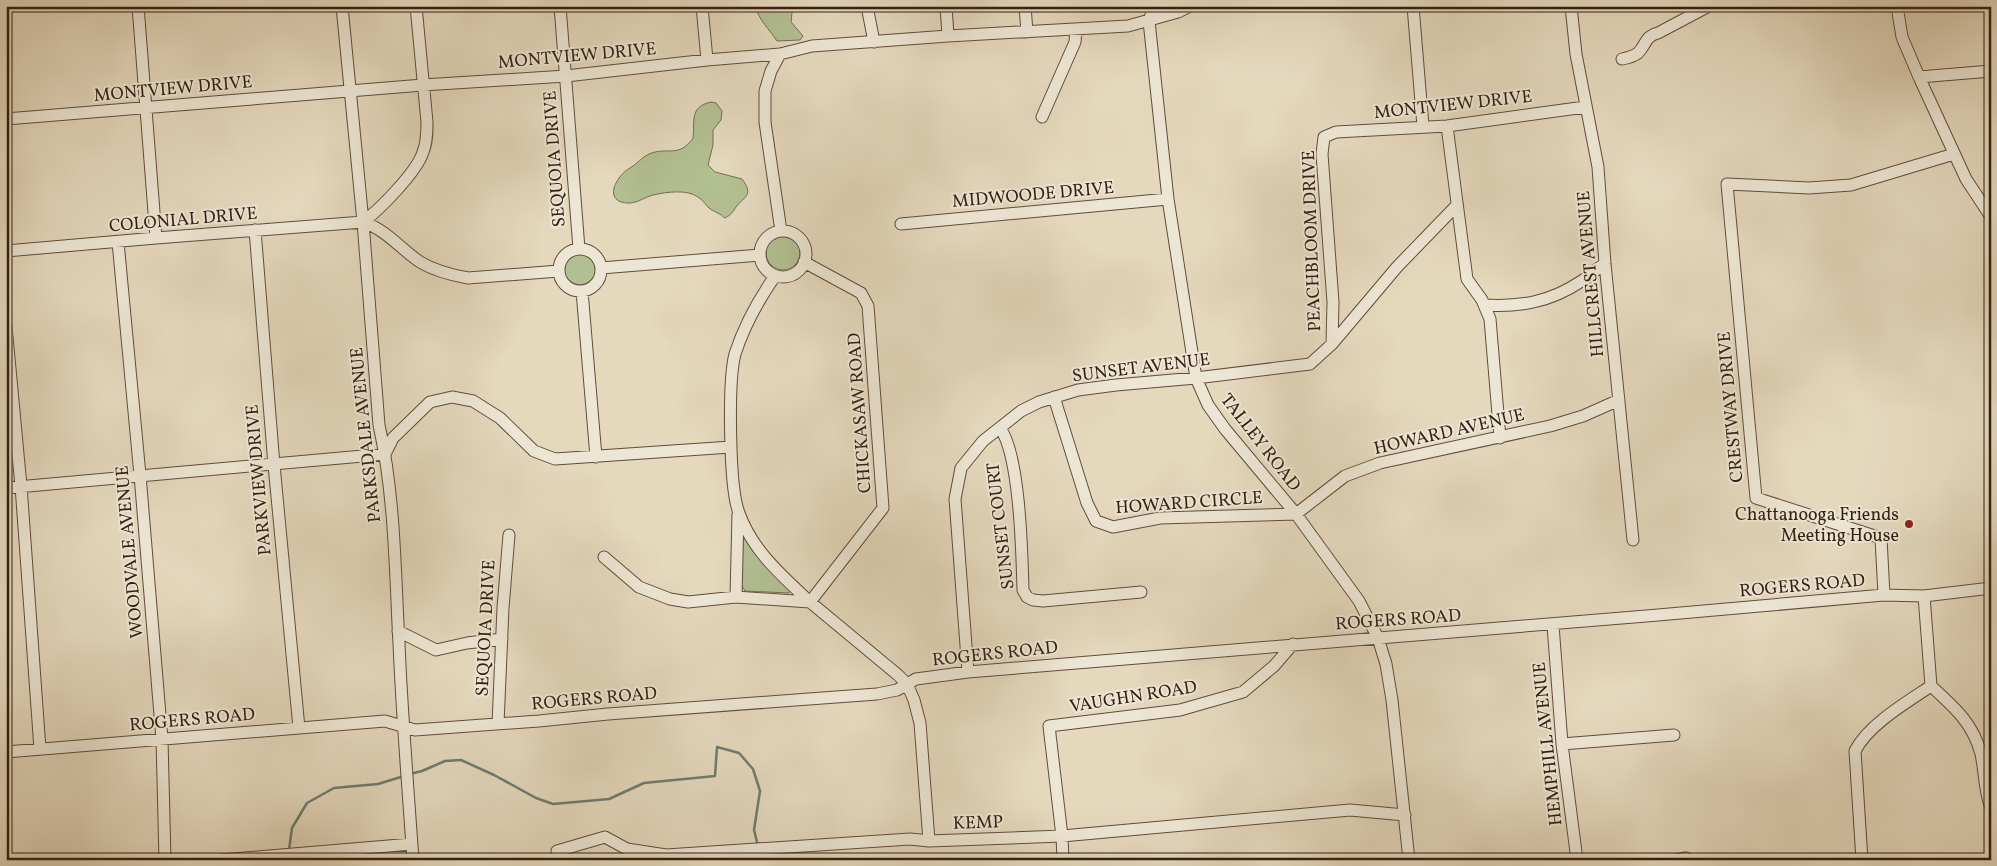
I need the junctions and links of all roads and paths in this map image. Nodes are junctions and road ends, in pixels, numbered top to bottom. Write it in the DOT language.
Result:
graph roads {
  1 [pos="138,6"];
  2 [pos="342,6"];
  3 [pos="416,6"];
  4 [pos="560,6"];
  5 [pos="702,6"];
  6 [pos="867,6"];
  7 [pos="946,6"];
  8 [pos="1025,6"];
  9 [pos="1154,6"];
  10 [pos="1190,6"];
  11 [pos="1413,6"];
  12 [pos="1571,6"];
  13 [pos="1709,6"];
  14 [pos="1897,6"];
  15 [pos="1149,21"];
  16 [pos="1076,29"];
  17 [pos="1027,32"];
  18 [pos="948,36"];
  19 [pos="874,42"];
  20 [pos="780,54"];
  21 [pos="1622,59"];
  22 [pos="707,60"];
  23 [pos="1991,71"];
  24 [pos="566,76"];
  25 [pos="1919,77"];
  26 [pos="423,85"];
  27 [pos="350,91"];
  28 [pos="1585,107"];
  29 [pos="147,108"];
  30 [pos="1042,117"];
  31 [pos="6,119"];
  32 [pos="1423,126"];
  33 [pos="1447,126"];
  34 [pos="1324,137"];
  35 [pos="1954,154"];
  36 [pos="1168,199"];
  37 [pos="1456,206"];
  38 [pos="1991,217"];
  39 [pos="363,222"];
  40 [pos="901,224"];
  41 [pos="254,230"];
  42 [pos="781,231"];
  43 [pos="156,238"];
  44 [pos="118,242"];
  45 [pos="579,249"];
  46 [pos="6,251"];
  47 [pos="760,255"];
  48 [pos="804,262"];
  49 [pos="1605,264"];
  50 [pos="601,268"];
  51 [pos="559,271"];
  52 [pos="775,276"];
  53 [pos="582,291"];
  54 [pos="1485,305"];
  55 [pos="6,326"];
  56 [pos="1332,344"];
  57 [pos="1196,378"];
  58 [pos="1054,397"];
  59 [pos="1619,400"];
  60 [pos="1000,428"];
  61 [pos="1500,438"];
  62 [pos="731,447"];
  63 [pos="386,454"];
  64 [pos="596,458"];
  65 [pos="274,465"];
  66 [pos="140,475"];
  67 [pos="21,486"];
  68 [pos="6,488"];
  69 [pos="738,513"];
  70 [pos="1296,514"];
  71 [pos="509,535"];
  72 [pos="1633,540"];
  73 [pos="604,558"];
  74 [pos="1991,588"];
  75 [pos="1141,592"];
  76 [pos="1884,595"];
  77 [pos="1924,596"];
  78 [pos="736,597"];
  79 [pos="810,602"];
  80 [pos="1553,625"];
  81 [pos="398,630"];
  82 [pos="1378,638"];
  83 [pos="502,639"];
  84 [pos="1293,644"];
  85 [pos="968,672"];
  86 [pos="907,684"];
  87 [pos="1931,686"];
  88 [pos="498,724"];
  89 [pos="402,725"];
  90 [pos="299,728"];
  91 [pos="1674,735"];
  92 [pos="162,739"];
  93 [pos="1562,744"];
  94 [pos="40,749"];
  95 [pos="6,752"];
  96 [pos="1991,808"];
  97 [pos="1406,815"];
  98 [pos="1062,836"];
  99 [pos="929,841"];
  100 [pos="412,844"];
  101 [pos="557,851"];
  102 [pos="165,860"];
  103 [pos="221,860"];
  104 [pos="413,860"];
  105 [pos="1063,860"];
  106 [pos="1409,860"];
  107 [pos="1577,860"];
  108 [pos="1862,860"];
  1 -- 29 [label="street"];
  2 -- 27 [label="street, PARKSDALE AVENUE"];
  3 -- 26 [label="street"];
  4 -- 24 [label="street, SEQUOIA DRIVE"];
  5 -- 22 [label="street"];
  6 -- 19 [label="street"];
  7 -- 18 [label="street"];
  8 -- 17 [label="street"];
  9 -- 15 [label="street, TALLEY ROAD"];
  10 -- 15 [label="street"];
  11 -- 32 [label="street"];
  12 -- 28 [label="street, HILLCREST AVENUE"];
  13 -- 21 [label="street"];
  14 -- 25 [label="street"];
  15 -- 16 [label="street, MONTVIEW DRIVE"];
  15 -- 36 [label="street, TALLEY ROAD"];
  16 -- 17 [label="street, MONTVIEW DRIVE"];
  16 -- 30 [label="street"];
  17 -- 18 [label="street, MONTVIEW DRIVE"];
  18 -- 19 [label="street, MONTVIEW DRIVE"];
  19 -- 20 [label="street, MONTVIEW DRIVE"];
  20 -- 22 [label="street, MONTVIEW DRIVE"];
  20 -- 42 [label="street"];
  22 -- 24 [label="street, MONTVIEW DRIVE"];
  23 -- 25 [label="street"];
  24 -- 26 [label="street, MONTVIEW DRIVE"];
  24 -- 45 [label="street, SEQUOIA DRIVE"];
  25 -- 35 [label="street"];
  26 -- 27 [label="street, MONTVIEW DRIVE"];
  26 -- 39 [label="street"];
  27 -- 29 [label="street, MONTVIEW DRIVE"];
  27 -- 39 [label="street, PARKSDALE AVENUE"];
  28 -- 33 [label="street, MONTVIEW DRIVE"];
  28 -- 49 [label="street, HILLCREST AVENUE"];
  29 -- 31 [label="street, MONTVIEW DRIVE"];
  29 -- 43 [label="street"];
  32 -- 33 [label="street, MONTVIEW DRIVE"];
  32 -- 34 [label="street, MONTVIEW DRIVE"];
  33 -- 37 [label="street"];
  34 -- 56 [label="street, PEACHBLOOM DRIVE"];
  35 -- 38 [label="street"];
  35 -- 76 [label="street, CRESTWAY DRIVE"];
  36 -- 40 [label="street, MIDWOODE DRIVE"];
  36 -- 57 [label="street, TALLEY ROAD"];
  37 -- 54 [label="street"];
  37 -- 56 [label="street, SUNSET AVENUE"];
  39 -- 41 [label="street, COLONIAL DRIVE"];
  39 -- 51 [label="street"];
  39 -- 63 [label="street, PARKSDALE AVENUE"];
  41 -- 43 [label="street, COLONIAL DRIVE"];
  41 -- 65 [label="street, PARKVIEW DRIVE"];
  42 -- 47 [label="street"];
  42 -- 48 [label="street"];
  43 -- 44 [label="street, COLONIAL DRIVE"];
  44 -- 46 [label="street, COLONIAL DRIVE"];
  44 -- 66 [label="street, WOODVALE AVENUE"];
  45 -- 50 [label="street, SEQUOIA DRIVE"];
  45 -- 51 [label="street, SEQUOIA DRIVE"];
  47 -- 50 [label="street"];
  47 -- 52 [label="street"];
  48 -- 52 [label="street"];
  48 -- 79 [label="street, CHICKASAW ROAD"];
  49 -- 54 [label="street"];
  49 -- 59 [label="street, HILLCREST AVENUE"];
  50 -- 53 [label="street"];
  51 -- 53 [label="street"];
  52 -- 62 [label="street"];
  53 -- 64 [label="street"];
  54 -- 61 [label="street"];
  55 -- 67 [label="street"];
  56 -- 57 [label="street, SUNSET AVENUE"];
  57 -- 58 [label="street, SUNSET AVENUE"];
  57 -- 70 [label="street, TALLEY ROAD"];
  58 -- 60 [label="street, SUNSET AVENUE"];
  58 -- 70 [label="street, HOWARD CIRCLE"];
  59 -- 61 [label="street, HOWARD AVENUE"];
  59 -- 72 [label="street, HILLCREST AVENUE"];
  60 -- 75 [label="street, SUNSET COURT"];
  60 -- 85 [label="street, SUNSET AVENUE"];
  61 -- 70 [label="street, HOWARD AVENUE"];
  62 -- 64 [label="street"];
  62 -- 69 [label="street"];
  63 -- 64 [label="street"];
  63 -- 65 [label="street"];
  63 -- 81 [label="street, PARKSDALE AVENUE"];
  65 -- 66 [label="street"];
  65 -- 90 [label="street, PARKVIEW DRIVE"];
  66 -- 67 [label="street"];
  66 -- 92 [label="street, WOODVALE AVENUE"];
  67 -- 68 [label="street"];
  67 -- 94 [label="street"];
  69 -- 78 [label="street"];
  69 -- 79 [label="street"];
  70 -- 82 [label="street, TALLEY ROAD"];
  71 -- 83 [label="street, SEQUOIA DRIVE"];
  73 -- 78 [label="street"];
  74 -- 77 [label="street, ROGERS ROAD"];
  76 -- 77 [label="street, ROGERS ROAD"];
  76 -- 80 [label="street, ROGERS ROAD"];
  77 -- 87 [label="street"];
  78 -- 79 [label="street"];
  79 -- 86 [label="street"];
  80 -- 82 [label="street, ROGERS ROAD"];
  80 -- 93 [label="street, HEMPHILL AVENUE"];
  81 -- 83 [label="street"];
  81 -- 89 [label="street, PARKSDALE AVENUE"];
  82 -- 84 [label="street, ROGERS ROAD"];
  82 -- 97 [label="street, TALLEY ROAD"];
  83 -- 88 [label="street, SEQUOIA DRIVE"];
  84 -- 85 [label="street, ROGERS ROAD"];
  84 -- 98 [label="street, VAUGHN ROAD"];
  85 -- 86 [label="street, ROGERS ROAD"];
  86 -- 88 [label="street, ROGERS ROAD"];
  86 -- 99 [label="street"];
  87 -- 96 [label="street"];
  87 -- 108 [label="street"];
  88 -- 89 [label="street, ROGERS ROAD"];
  89 -- 90 [label="street, ROGERS ROAD"];
  89 -- 100 [label="street, PARKSDALE AVENUE"];
  90 -- 92 [label="street, ROGERS ROAD"];
  91 -- 93 [label="street"];
  92 -- 94 [label="street, ROGERS ROAD"];
  92 -- 102 [label="street, WOODVALE AVENUE"];
  93 -- 107 [label="street, HEMPHILL AVENUE"];
  94 -- 95 [label="street, ROGERS ROAD"];
  97 -- 98 [label="street, KEMP"];
  97 -- 106 [label="street, TALLEY ROAD"];
  98 -- 99 [label="street, KEMP"];
  98 -- 105 [label="street"];
  99 -- 101 [label="street, KEMP"];
  100 -- 103 [label="street"];
  100 -- 104 [label="street, PARKSDALE AVENUE"];
}
